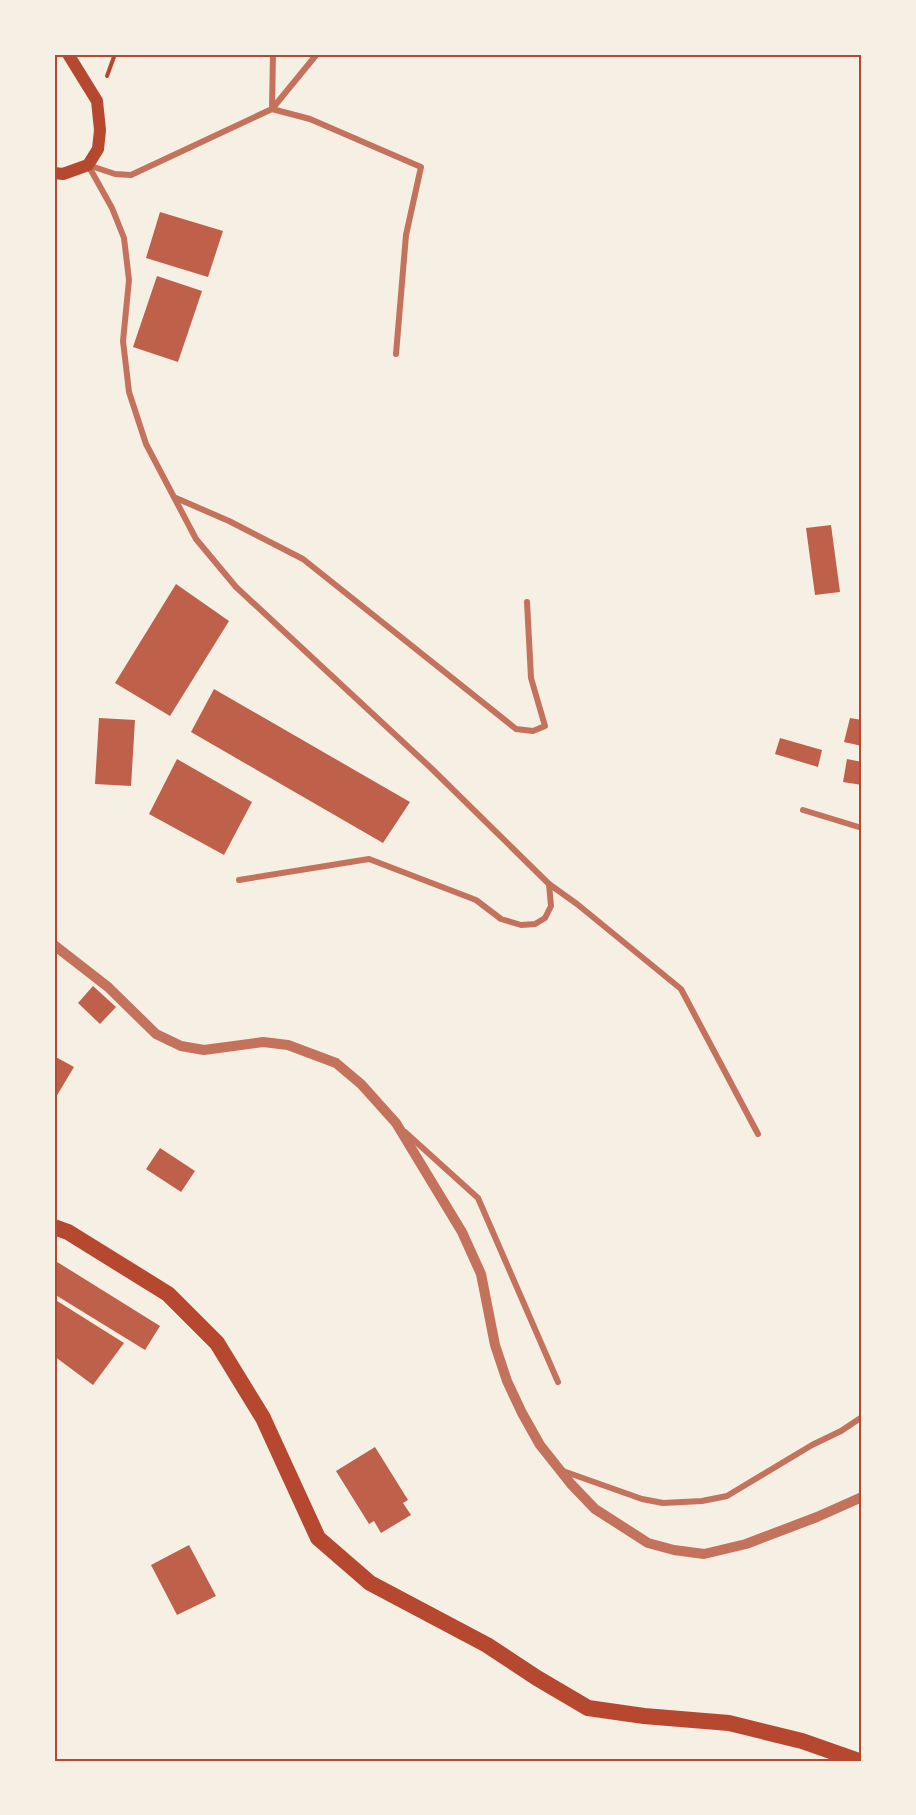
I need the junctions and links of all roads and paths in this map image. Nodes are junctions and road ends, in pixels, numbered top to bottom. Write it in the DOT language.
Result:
graph roads {
  1 [pos="68,54"];
  2 [pos="273,54"];
  3 [pos="318,54"];
  4 [pos="272,109"];
  5 [pos="88,165"];
  6 [pos="54,173"];
  7 [pos="396,354"];
  8 [pos="176,497"];
  9 [pos="527,602"];
  10 [pos="803,810"];
  11 [pos="862,828"];
  12 [pos="239,880"];
  13 [pos="549,884"];
  14 [pos="54,945"];
  15 [pos="396,1124"];
  16 [pos="758,1134"];
  17 [pos="54,1227"];
  18 [pos="558,1382"];
  19 [pos="862,1417"];
  20 [pos="559,1470"];
  21 [pos="862,1497"];
  22 [pos="860,1761"];
  1 -- 5 [label="main road"];
  2 -- 4 [label="street"];
  3 -- 4 [label="street"];
  4 -- 5 [label="street"];
  4 -- 7 [label="street"];
  5 -- 6 [label="main road"];
  5 -- 8 [label="street"];
  8 -- 9 [label="street"];
  8 -- 13 [label="street"];
  10 -- 11 [label="street"];
  12 -- 13 [label="street"];
  13 -- 16 [label="street"];
  14 -- 15 [label="street"];
  15 -- 18 [label="street"];
  15 -- 20 [label="street"];
  17 -- 22 [label="highway"];
  19 -- 20 [label="street"];
  20 -- 21 [label="street"];
}
